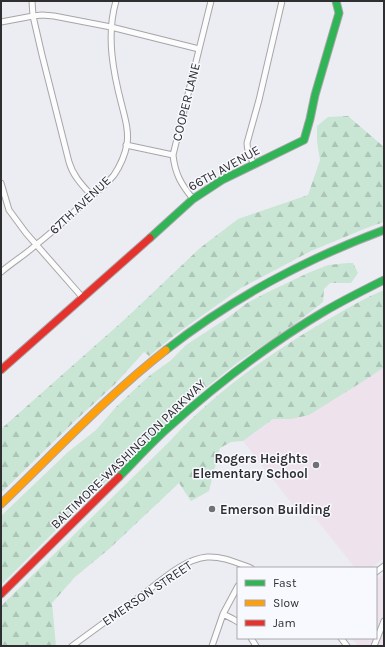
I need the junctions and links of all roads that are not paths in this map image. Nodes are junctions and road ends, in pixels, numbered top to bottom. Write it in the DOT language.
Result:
graph roads {
  1 [pos="32,1"];
  2 [pos="116,1"];
  3 [pos="211,1"];
  4 [pos="282,1"];
  5 [pos="336,1"];
  6 [pos="33,16"];
  7 [pos="1,22"];
  8 [pos="111,27"];
  9 [pos="199,49"];
  10 [pos="126,145"];
  11 [pos="173,155"];
  12 [pos="254,164"];
  13 [pos="1,183"];
  14 [pos="92,196"];
  15 [pos="193,198"];
  16 [pos="1,210"];
  17 [pos="9,210"];
  18 [pos="384,230"];
  19 [pos="37,245"];
  20 [pos="1,272"];
  21 [pos="384,280"];
  22 [pos="82,298"];
  23 [pos="1,370"];
  24 [pos="1,504"];
  25 [pos="247,567"];
  26 [pos="237,588"];
  27 [pos="1,594"];
  28 [pos="223,614"];
  29 [pos="237,621"];
  30 [pos="384,621"];
  31 [pos="377,638"];
  32 [pos="72,646"];
  33 [pos="212,646"];
  1 -- 6 [label="street"];
  2 -- 8 [label="street, 67TH AVENUE"];
  3 -- 9 [label="street, COOPER LANE"];
  4 -- 12 [label="street"];
  5 -- 12 [label="main road, 66TH AVENUE"];
  6 -- 7 [label="street"];
  6 -- 8 [label="street"];
  6 -- 14 [label="street"];
  8 -- 9 [label="street"];
  8 -- 10 [label="street, 67TH AVENUE"];
  9 -- 11 [label="street, COOPER LANE"];
  10 -- 11 [label="street"];
  10 -- 14 [label="street, 67TH AVENUE"];
  11 -- 15 [label="street, COOPER LANE"];
  12 -- 15 [label="main road, 66TH AVENUE"];
  13 -- 17 [label="street"];
  14 -- 19 [label="street, 67TH AVENUE"];
  15 -- 22 [label="main road, 66TH AVENUE"];
  16 -- 17 [label="street"];
  17 -- 19 [label="street"];
  18 -- 24 [label="main road"];
  19 -- 20 [label="street, 67TH AVENUE"];
  19 -- 22 [label="street"];
  21 -- 27 [label="main road, BALTIMORE-WASHINGTON PARKWAY"];
  22 -- 23 [label="main road, 66TH AVENUE"];
  25 -- 32 [label="street, EMERSON STREET"];
  26 -- 28 [label="street"];
  28 -- 29 [label="street"];
  28 -- 33 [label="street"];
  30 -- 31 [label="street"];
}
